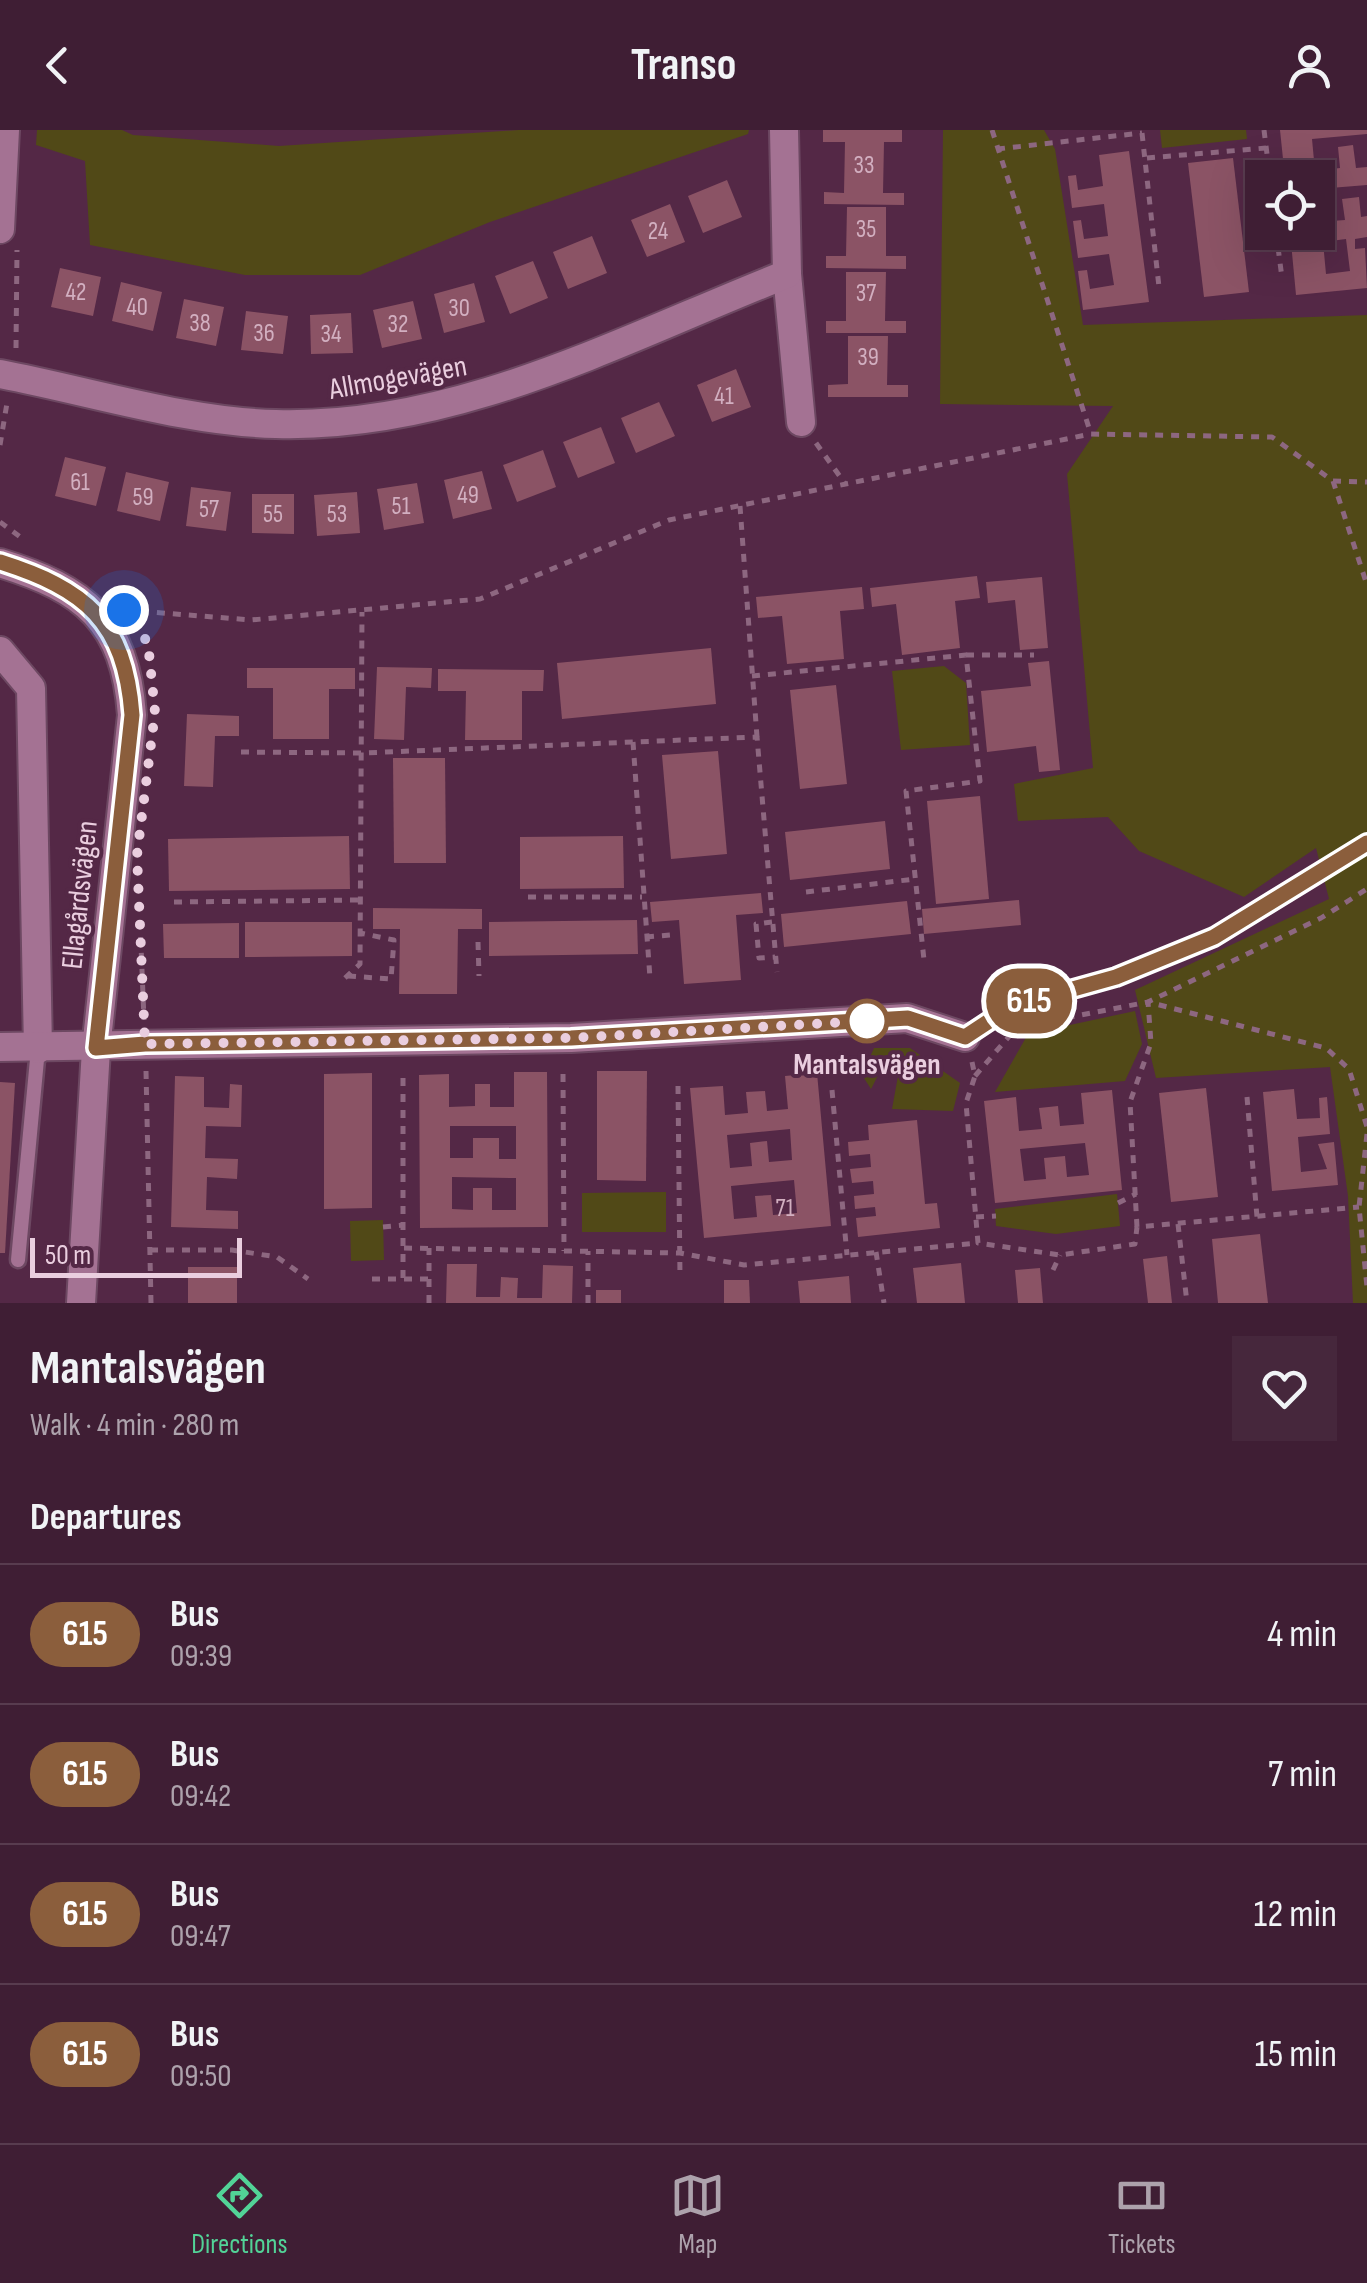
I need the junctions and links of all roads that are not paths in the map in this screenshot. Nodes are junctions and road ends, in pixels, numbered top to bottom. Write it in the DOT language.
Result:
graph roads {
  1 [pos="6,130"];
  2 [pos="784,130"];
  3 [pos="9,234"];
  4 [pos="788,274"];
  5 [pos="6,375"];
  6 [pos="801,422"];
  7 [pos="0,562"];
  8 [pos="0,651"];
  9 [pos="1367,843"];
  10 [pos="965,1037"];
  11 [pos="0,1047"];
  12 [pos="96,1048"];
  13 [pos="38,1049"];
  14 [pos="18,1260"];
  15 [pos="81,1303"];
  1 -- 3 [label="street"];
  2 -- 4 [label="street"];
  4 -- 5 [label="street, Allmogevägen"];
  4 -- 6 [label="street"];
  7 -- 12 [label="street, Ellagårdsvägen"];
  8 -- 13 [label="street"];
  9 -- 10 [label="lane"];
  10 -- 12 [label="street"];
  11 -- 13 [label="street"];
  12 -- 13 [label="street"];
  12 -- 15 [label="street, Ellagårdsvägen"];
  13 -- 14 [label="lane"];
}
